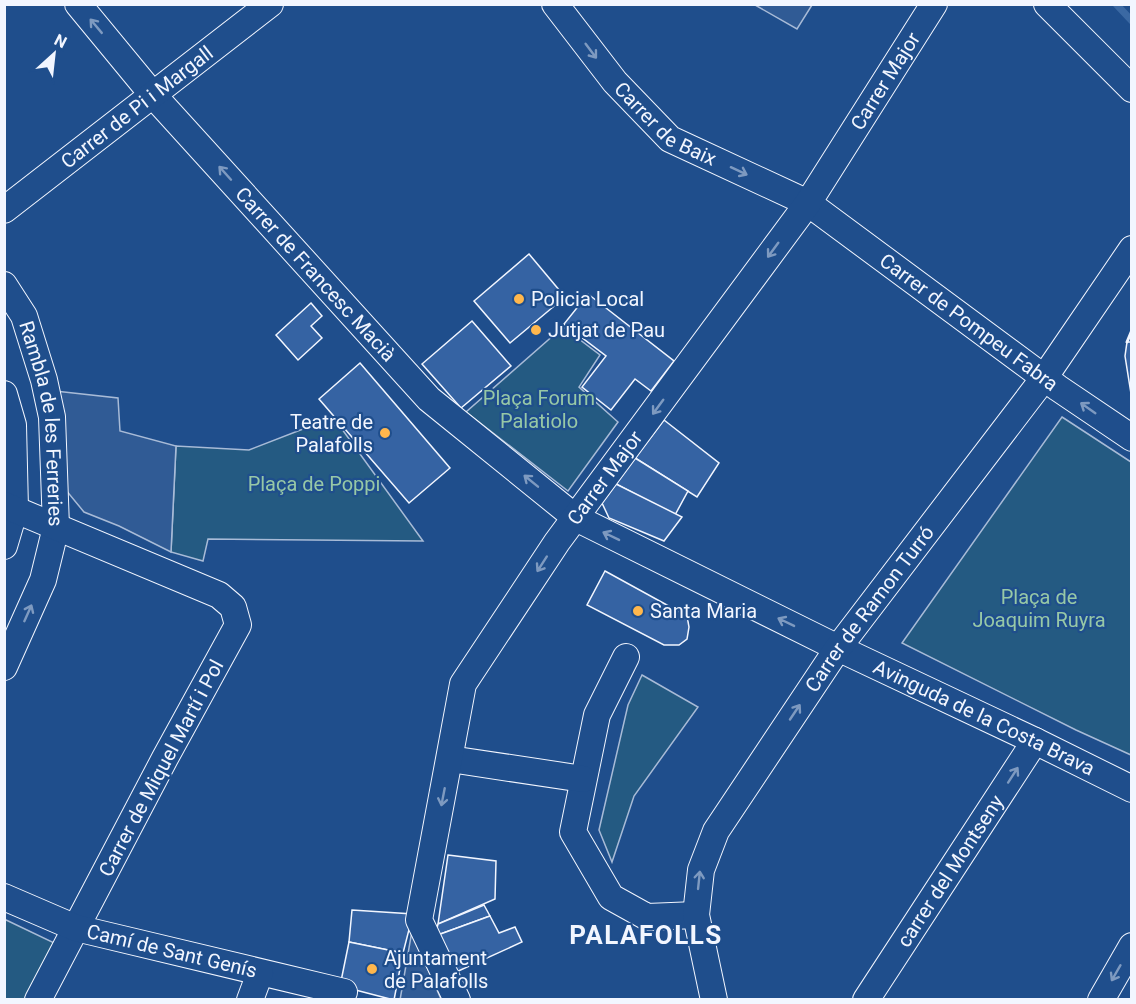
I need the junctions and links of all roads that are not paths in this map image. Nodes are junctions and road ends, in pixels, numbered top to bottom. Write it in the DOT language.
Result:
graph roads {
  1 [pos="78,4"];
  2 [pos="270,4"];
  3 [pos="555,4"];
  4 [pos="934,4"];
  5 [pos="1047,4"];
  6 [pos="1131,89"];
  7 [pos="153,95"];
  8 [pos="808,203"];
  9 [pos="4,210"];
  10 [pos="1131,249"];
  11 [pos="4,285"];
  12 [pos="1044,378"];
  13 [pos="4,394"];
  14 [pos="1131,438"];
  15 [pos="10,507"];
  16 [pos="576,518"];
  17 [pos="56,527"];
  18 [pos="4,546"];
  19 [pos="838,648"];
  20 [pos="626,657"];
  21 [pos="4,667"];
  22 [pos="1035,741"];
  23 [pos="450,759"];
  24 [pos="583,779"];
  25 [pos="1131,789"];
  26 [pos="4,897"];
  27 [pos="696,915"];
  28 [pos="76,928"];
  29 [pos="1131,946"];
  30 [pos="260,973"];
  31 [pos="344,992"];
  32 [pos="38,999"];
  33 [pos="250,999"];
  34 [pos="457,999"];
  35 [pos="714,999"];
  36 [pos="866,999"];
  37 [pos="1101,999"];
  7 -- 1 [label="street, Carrer de Francesc Macià, one-way"];
  2 -- 7 [label="street, Carrer de Pi i Margall"];
  3 -- 8 [label="street, Carrer de Baix, one-way"];
  4 -- 8 [label="street, Carrer Major"];
  5 -- 6 [label="street"];
  7 -- 9 [label="street, Carrer de Pi i Margall"];
  16 -- 7 [label="street, Carrer de Francesc Macià, one-way"];
  8 -- 12 [label="street, Carrer de Pompeu Fabra"];
  8 -- 16 [label="street, Carrer Major, one-way"];
  10 -- 12 [label="street, Carrer de Ramon Turró"];
  11 -- 17 [label="street, Rambla de les Ferreries"];
  14 -- 12 [label="street, Carrer de Pompeu Fabra, one-way"];
  12 -- 19 [label="street, Carrer de Ramon Turró"];
  13 -- 15 [label="street, Rambla de les Ferreries"];
  15 -- 17 [label="street"];
  15 -- 18 [label="street, Rambla de les Ferreries"];
  19 -- 16 [label="street, Avinguda de la Costa Brava, one-way"];
  16 -- 23 [label="street, Carrer Major, one-way"];
  21 -- 17 [label="street, Rambla de les Ferreries, one-way"];
  17 -- 28 [label="street, Carrer de Miquel Martí i Pol"];
  19 -- 22 [label="street, Avinguda de la Costa Brava"];
  27 -- 19 [label="street, Carrer de Ramon Turró, one-way"];
  20 -- 24 [label="street"];
  22 -- 25 [label="street, Avinguda de la Costa Brava"];
  36 -- 22 [label="street, carrer del Montseny, one-way"];
  23 -- 24 [label="street"];
  23 -- 34 [label="street, Carrer Major, one-way"];
  24 -- 27 [label="street"];
  26 -- 28 [label="street, Camí de Sant Genís"];
  27 -- 35 [label="street, Carrer de Ramon Turró"];
  28 -- 30 [label="street, Camí de Sant Genís"];
  28 -- 32 [label="street, Carrer de Miquel Martí i Pol"];
  29 -- 37 [label="street, one-way"];
  30 -- 31 [label="street, Camí de Sant Genís"];
  30 -- 33 [label="street"];
}
